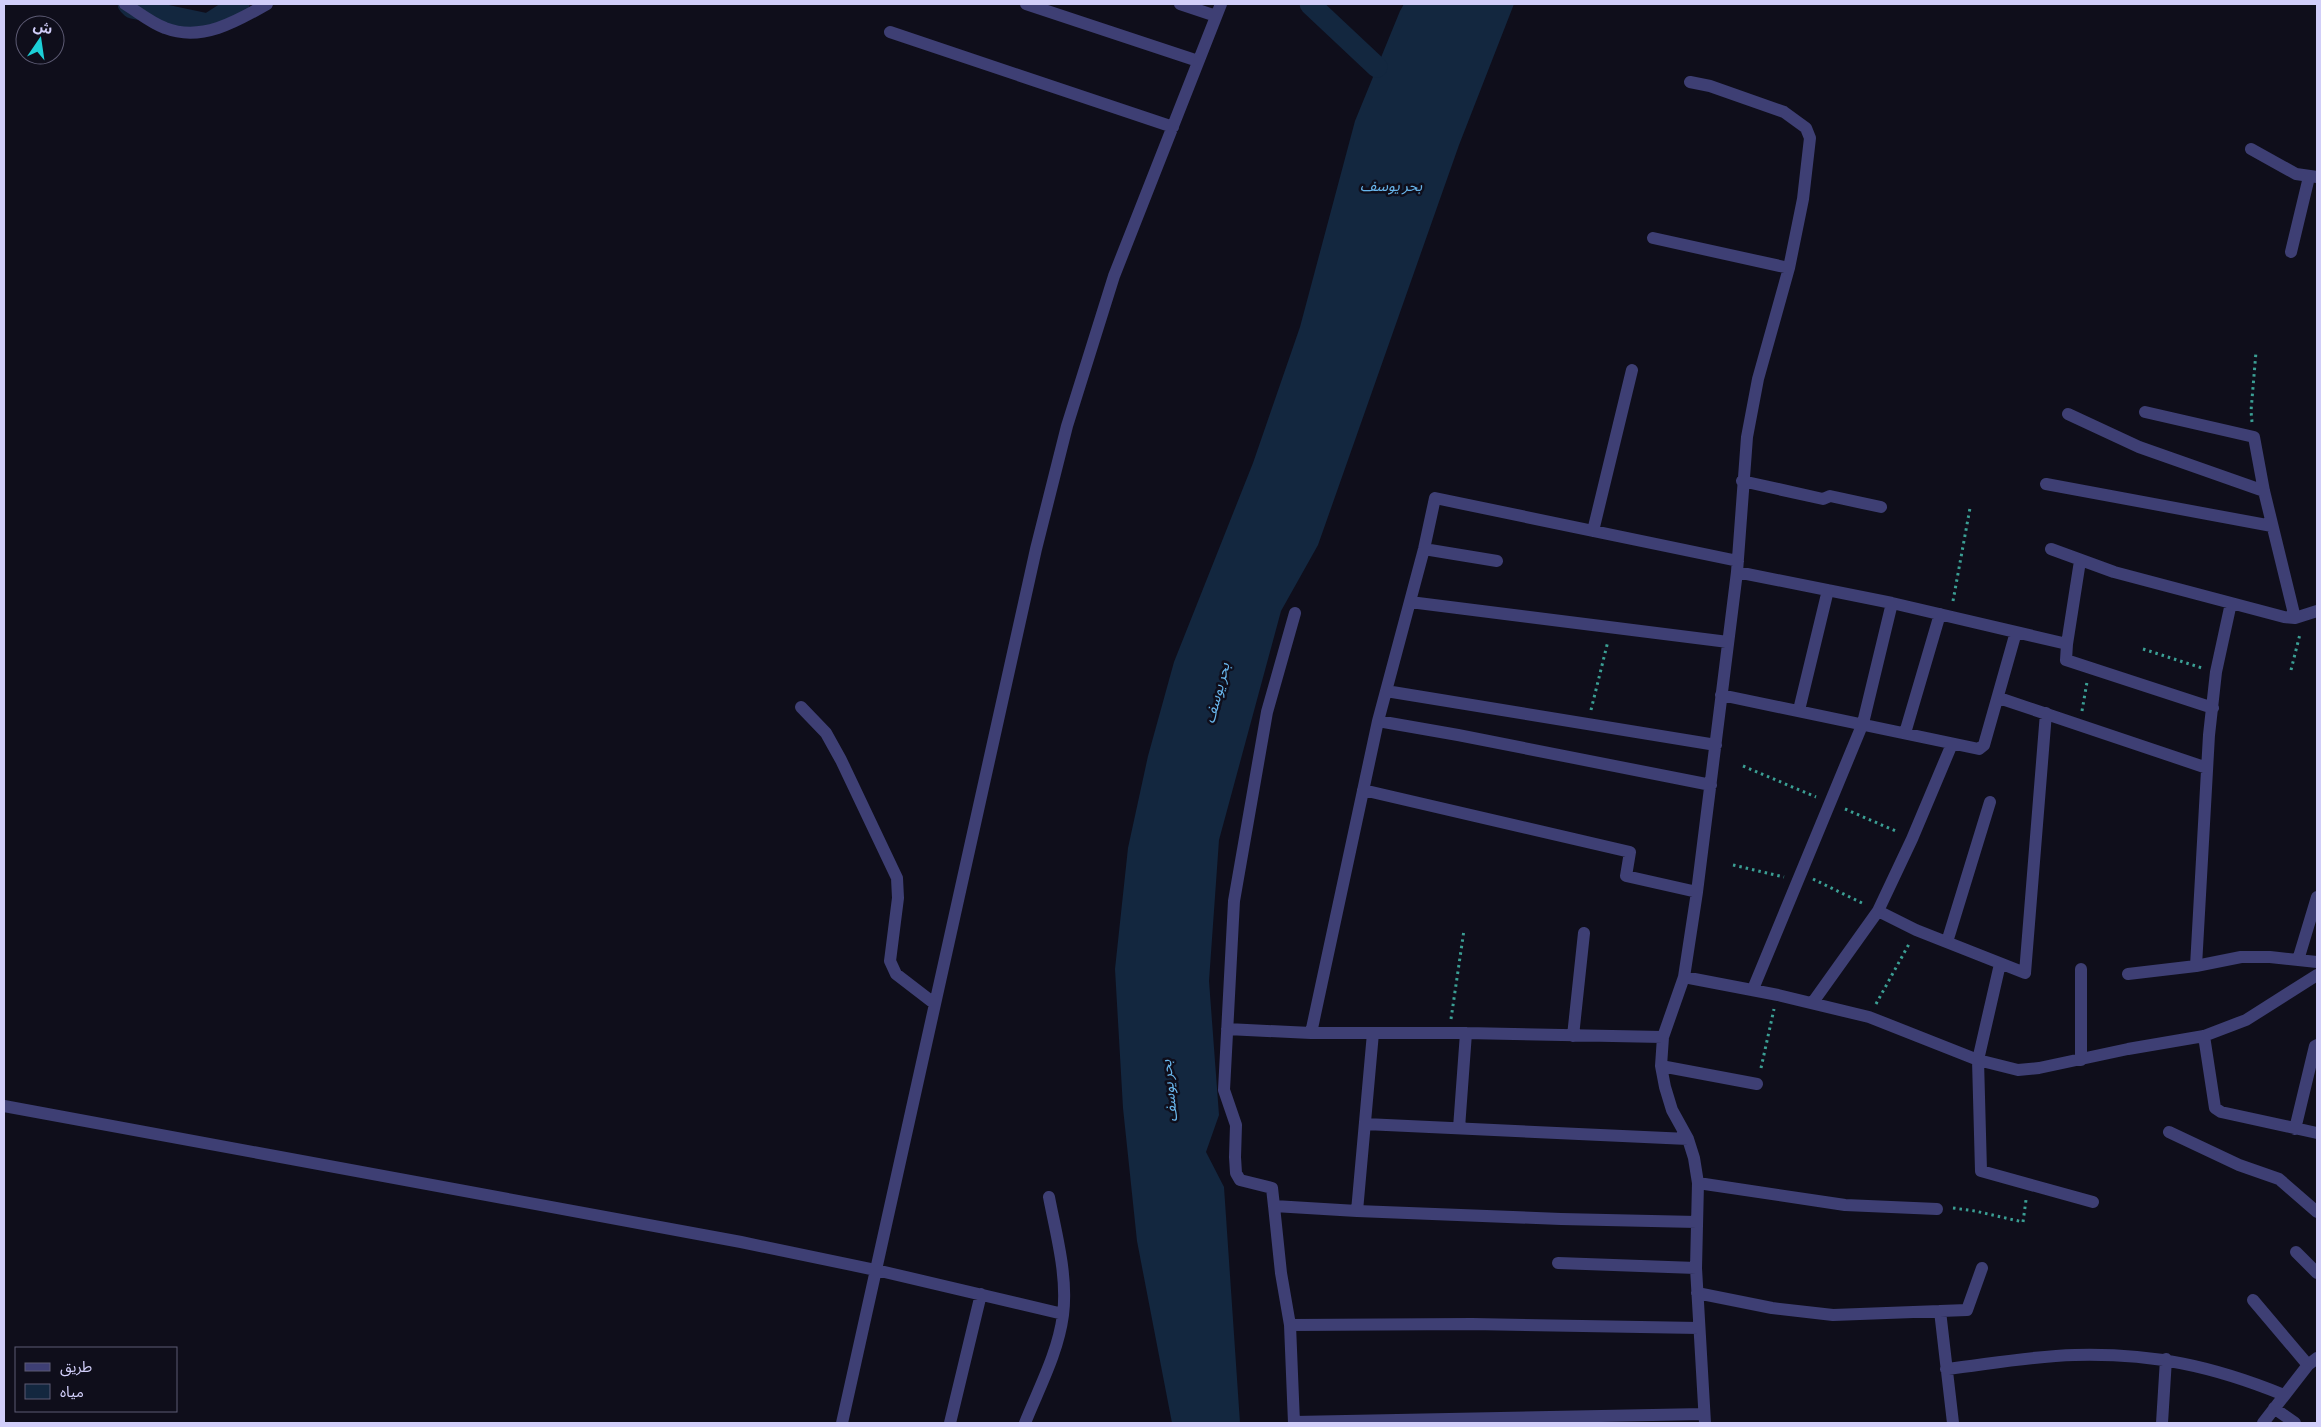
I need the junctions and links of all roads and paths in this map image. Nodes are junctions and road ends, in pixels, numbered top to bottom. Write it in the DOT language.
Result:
graph roads {
  1 [pos="125,4"];
  2 [pos="267,4"];
  3 [pos="1026,4"];
  4 [pos="1180,4"];
  5 [pos="1218,10"];
  6 [pos="890,32"];
  7 [pos="1198,61"];
  8 [pos="1690,82"];
  9 [pos="1173,127"];
  10 [pos="2251,149"];
  11 [pos="2313,177"];
  12 [pos="1653,238"];
  13 [pos="2291,252"];
  14 [pos="1789,268"];
  15 [pos="2256,352"];
  16 [pos="1632,370"];
  17 [pos="2145,412"];
  18 [pos="2068,414"];
  19 [pos="2254,437"];
  20 [pos="1742,481"];
  21 [pos="2046,484"];
  22 [pos="2264,491"];
  23 [pos="1881,507"];
  24 [pos="1970,508"];
  25 [pos="2272,526"];
  26 [pos="1593,531"];
  27 [pos="1424,549"];
  28 [pos="2051,549"];
  29 [pos="1497,561"];
  30 [pos="2080,561"];
  31 [pos="1738,567"];
  32 [pos="1828,590"];
  33 [pos="1410,602"];
  34 [pos="1892,603"];
  35 [pos="2231,603"];
  36 [pos="2317,611"];
  37 [pos="1295,613"];
  38 [pos="1945,615"];
  39 [pos="2300,616"];
  40 [pos="1611,628"];
  41 [pos="2016,632"];
  42 [pos="1728,642"];
  43 [pos="2067,644"];
  44 [pos="2143,649"];
  45 [pos="2089,667"];
  46 [pos="2292,670"];
  47 [pos="2216,672"];
  48 [pos="1386,691"];
  49 [pos="1721,695"];
  50 [pos="1999,698"];
  51 [pos="801,707"];
  52 [pos="2212,708"];
  53 [pos="1799,710"];
  54 [pos="2046,713"];
  55 [pos="1378,721"];
  56 [pos="1863,723"];
  57 [pos="2079,724"];
  58 [pos="1587,725"];
  59 [pos="1905,733"];
  60 [pos="1952,744"];
  61 [pos="1716,745"];
  62 [pos="1743,766"];
  63 [pos="2207,768"];
  64 [pos="1712,785"];
  65 [pos="1363,790"];
  66 [pos="1990,802"];
  67 [pos="1831,803"];
  68 [pos="1912,838"];
  69 [pos="1733,865"];
  70 [pos="1799,877"];
  71 [pos="1697,892"];
  72 [pos="2317,897"];
  73 [pos="1878,911"];
  74 [pos="1464,930"];
  75 [pos="1916,930"];
  76 [pos="1584,933"];
  77 [pos="1948,942"];
  78 [pos="2298,960"];
  79 [pos="2317,962"];
  80 [pos="2000,964"];
  81 [pos="2196,966"];
  82 [pos="2081,969"];
  83 [pos="2128,974"];
  84 [pos="2317,976"];
  85 [pos="1684,977"];
  86 [pos="1753,989"];
  87 [pos="1778,995"];
  88 [pos="1813,1002"];
  89 [pos="935,1004"];
  90 [pos="1869,1018"];
  91 [pos="1227,1029"];
  92 [pos="1373,1032"];
  93 [pos="1311,1033"];
  94 [pos="1466,1033"];
  95 [pos="1449,1034"];
  96 [pos="1573,1036"];
  97 [pos="2204,1036"];
  98 [pos="1663,1037"];
  99 [pos="2317,1045"];
  100 [pos="1978,1060"];
  101 [pos="2081,1060"];
  102 [pos="1661,1066"];
  103 [pos="1757,1084"];
  104 [pos="4,1106"];
  105 [pos="1365,1124"];
  106 [pos="1459,1128"];
  107 [pos="2295,1129"];
  108 [pos="2169,1132"];
  109 [pos="2317,1133"];
  110 [pos="1688,1139"];
  111 [pos="1698,1183"];
  112 [pos="2028,1185"];
  113 [pos="1049,1197"];
  114 [pos="2093,1202"];
  115 [pos="1274,1206"];
  116 [pos="1937,1209"];
  117 [pos="1357,1210"];
  118 [pos="2317,1212"];
  119 [pos="1698,1222"];
  120 [pos="2296,1252"];
  121 [pos="1558,1263"];
  122 [pos="1696,1268"];
  123 [pos="1982,1268"];
  124 [pos="876,1270"];
  125 [pos="2317,1273"];
  126 [pos="1697,1292"];
  127 [pos="981,1294"];
  128 [pos="2253,1300"];
  129 [pos="1940,1311"];
  130 [pos="1063,1314"];
  131 [pos="1290,1325"];
  132 [pos="1700,1328"];
  133 [pos="2166,1360"];
  134 [pos="2312,1361"];
  135 [pos="1946,1369"];
  136 [pos="2284,1395"];
  137 [pos="2274,1408"];
  138 [pos="1704,1418"];
  139 [pos="842,1423"];
  140 [pos="950,1423"];
  141 [pos="1025,1423"];
  142 [pos="1294,1423"];
  143 [pos="1953,1423"];
  144 [pos="2162,1423"];
  145 [pos="2263,1423"];
  146 [pos="2296,1423"];
  1 -- 2 [label="street"];
  3 -- 7 [label="street"];
  4 -- 5 [label="street"];
  5 -- 7 [label="street"];
  6 -- 9 [label="street"];
  7 -- 9 [label="street"];
  8 -- 14 [label="street"];
  9 -- 89 [label="street"];
  10 -- 11 [label="street"];
  11 -- 13 [label="street"];
  12 -- 14 [label="street"];
  14 -- 20 [label="street"];
  15 -- 19 [label="path"];
  16 -- 26 [label="street"];
  17 -- 19 [label="street"];
  18 -- 22 [label="street"];
  19 -- 22 [label="street"];
  20 -- 23 [label="street"];
  20 -- 31 [label="street"];
  21 -- 25 [label="street"];
  22 -- 25 [label="street"];
  24 -- 38 [label="path"];
  25 -- 39 [label="street"];
  26 -- 27 [label="street"];
  26 -- 31 [label="street"];
  27 -- 29 [label="street"];
  27 -- 33 [label="street"];
  28 -- 30 [label="street"];
  30 -- 35 [label="street"];
  30 -- 43 [label="street"];
  31 -- 32 [label="street"];
  31 -- 42 [label="street"];
  32 -- 34 [label="street"];
  32 -- 53 [label="street"];
  33 -- 40 [label="street"];
  33 -- 48 [label="street"];
  34 -- 38 [label="street"];
  34 -- 56 [label="street"];
  35 -- 39 [label="street"];
  35 -- 47 [label="street"];
  36 -- 39 [label="street"];
  37 -- 91 [label="street"];
  38 -- 41 [label="street"];
  38 -- 59 [label="street"];
  39 -- 46 [label="path"];
  40 -- 42 [label="street"];
  40 -- 58 [label="path"];
  41 -- 43 [label="street"];
  41 -- 50 [label="street"];
  42 -- 49 [label="street"];
  43 -- 45 [label="street"];
  44 -- 47 [label="path"];
  45 -- 52 [label="street"];
  45 -- 57 [label="path"];
  47 -- 52 [label="street"];
  48 -- 55 [label="street"];
  48 -- 58 [label="street"];
  49 -- 53 [label="street"];
  49 -- 61 [label="street"];
  50 -- 54 [label="street"];
  50 -- 60 [label="street"];
  51 -- 89 [label="street"];
  52 -- 63 [label="street"];
  53 -- 56 [label="street"];
  54 -- 57 [label="street"];
  54 -- 80 [label="street"];
  55 -- 64 [label="street"];
  55 -- 65 [label="street"];
  56 -- 59 [label="street"];
  56 -- 67 [label="street"];
  57 -- 63 [label="street"];
  58 -- 61 [label="street"];
  59 -- 60 [label="street"];
  60 -- 68 [label="street"];
  61 -- 64 [label="street"];
  62 -- 67 [label="path"];
  63 -- 81 [label="street"];
  64 -- 71 [label="street"];
  65 -- 71 [label="street"];
  65 -- 93 [label="street"];
  66 -- 77 [label="street"];
  67 -- 68 [label="path"];
  67 -- 70 [label="street"];
  68 -- 73 [label="street"];
  69 -- 70 [label="path"];
  70 -- 73 [label="path"];
  70 -- 86 [label="street"];
  71 -- 85 [label="street"];
  72 -- 78 [label="street"];
  73 -- 75 [label="street"];
  73 -- 88 [label="street"];
  74 -- 95 [label="path"];
  75 -- 77 [label="street"];
  75 -- 90 [label="path"];
  76 -- 96 [label="street"];
  77 -- 80 [label="street"];
  78 -- 79 [label="street"];
  78 -- 81 [label="street"];
  80 -- 100 [label="street"];
  81 -- 83 [label="street"];
  82 -- 101 [label="street"];
  84 -- 97 [label="street"];
  85 -- 86 [label="street"];
  85 -- 98 [label="street"];
  86 -- 87 [label="street"];
  87 -- 88 [label="street"];
  87 -- 103 [label="path"];
  88 -- 90 [label="street"];
  89 -- 124 [label="street"];
  90 -- 100 [label="street"];
  91 -- 93 [label="street"];
  91 -- 115 [label="street"];
  92 -- 93 [label="street"];
  92 -- 95 [label="street"];
  92 -- 105 [label="street"];
  94 -- 95 [label="street"];
  94 -- 96 [label="street"];
  94 -- 106 [label="street"];
  96 -- 98 [label="street"];
  97 -- 101 [label="street"];
  97 -- 107 [label="street"];
  98 -- 102 [label="street"];
  99 -- 107 [label="street"];
  100 -- 101 [label="street"];
  100 -- 112 [label="street"];
  102 -- 103 [label="street"];
  102 -- 110 [label="street"];
  104 -- 124 [label="street"];
  105 -- 106 [label="street"];
  105 -- 117 [label="street"];
  106 -- 110 [label="street"];
  107 -- 109 [label="street"];
  108 -- 118 [label="street"];
  110 -- 111 [label="street"];
  111 -- 116 [label="street"];
  111 -- 119 [label="street"];
  112 -- 114 [label="street"];
  112 -- 116 [label="path"];
  113 -- 130 [label="street"];
  115 -- 117 [label="street"];
  115 -- 131 [label="street"];
  117 -- 119 [label="street"];
  119 -- 122 [label="street"];
  120 -- 125 [label="street"];
  121 -- 122 [label="street"];
  122 -- 126 [label="street"];
  123 -- 129 [label="street"];
  124 -- 127 [label="street"];
  124 -- 139 [label="street"];
  126 -- 129 [label="street"];
  126 -- 132 [label="street"];
  127 -- 130 [label="street"];
  127 -- 140 [label="street"];
  128 -- 134 [label="street"];
  129 -- 135 [label="street"];
  130 -- 141 [label="street"];
  131 -- 132 [label="street"];
  131 -- 142 [label="street"];
  132 -- 138 [label="street"];
  133 -- 135 [label="street"];
  133 -- 136 [label="street"];
  133 -- 144 [label="street"];
  134 -- 136 [label="street"];
  135 -- 143 [label="street"];
  136 -- 137 [label="street"];
  137 -- 145 [label="street"];
  137 -- 146 [label="street"];
  138 -- 142 [label="street"];
}
